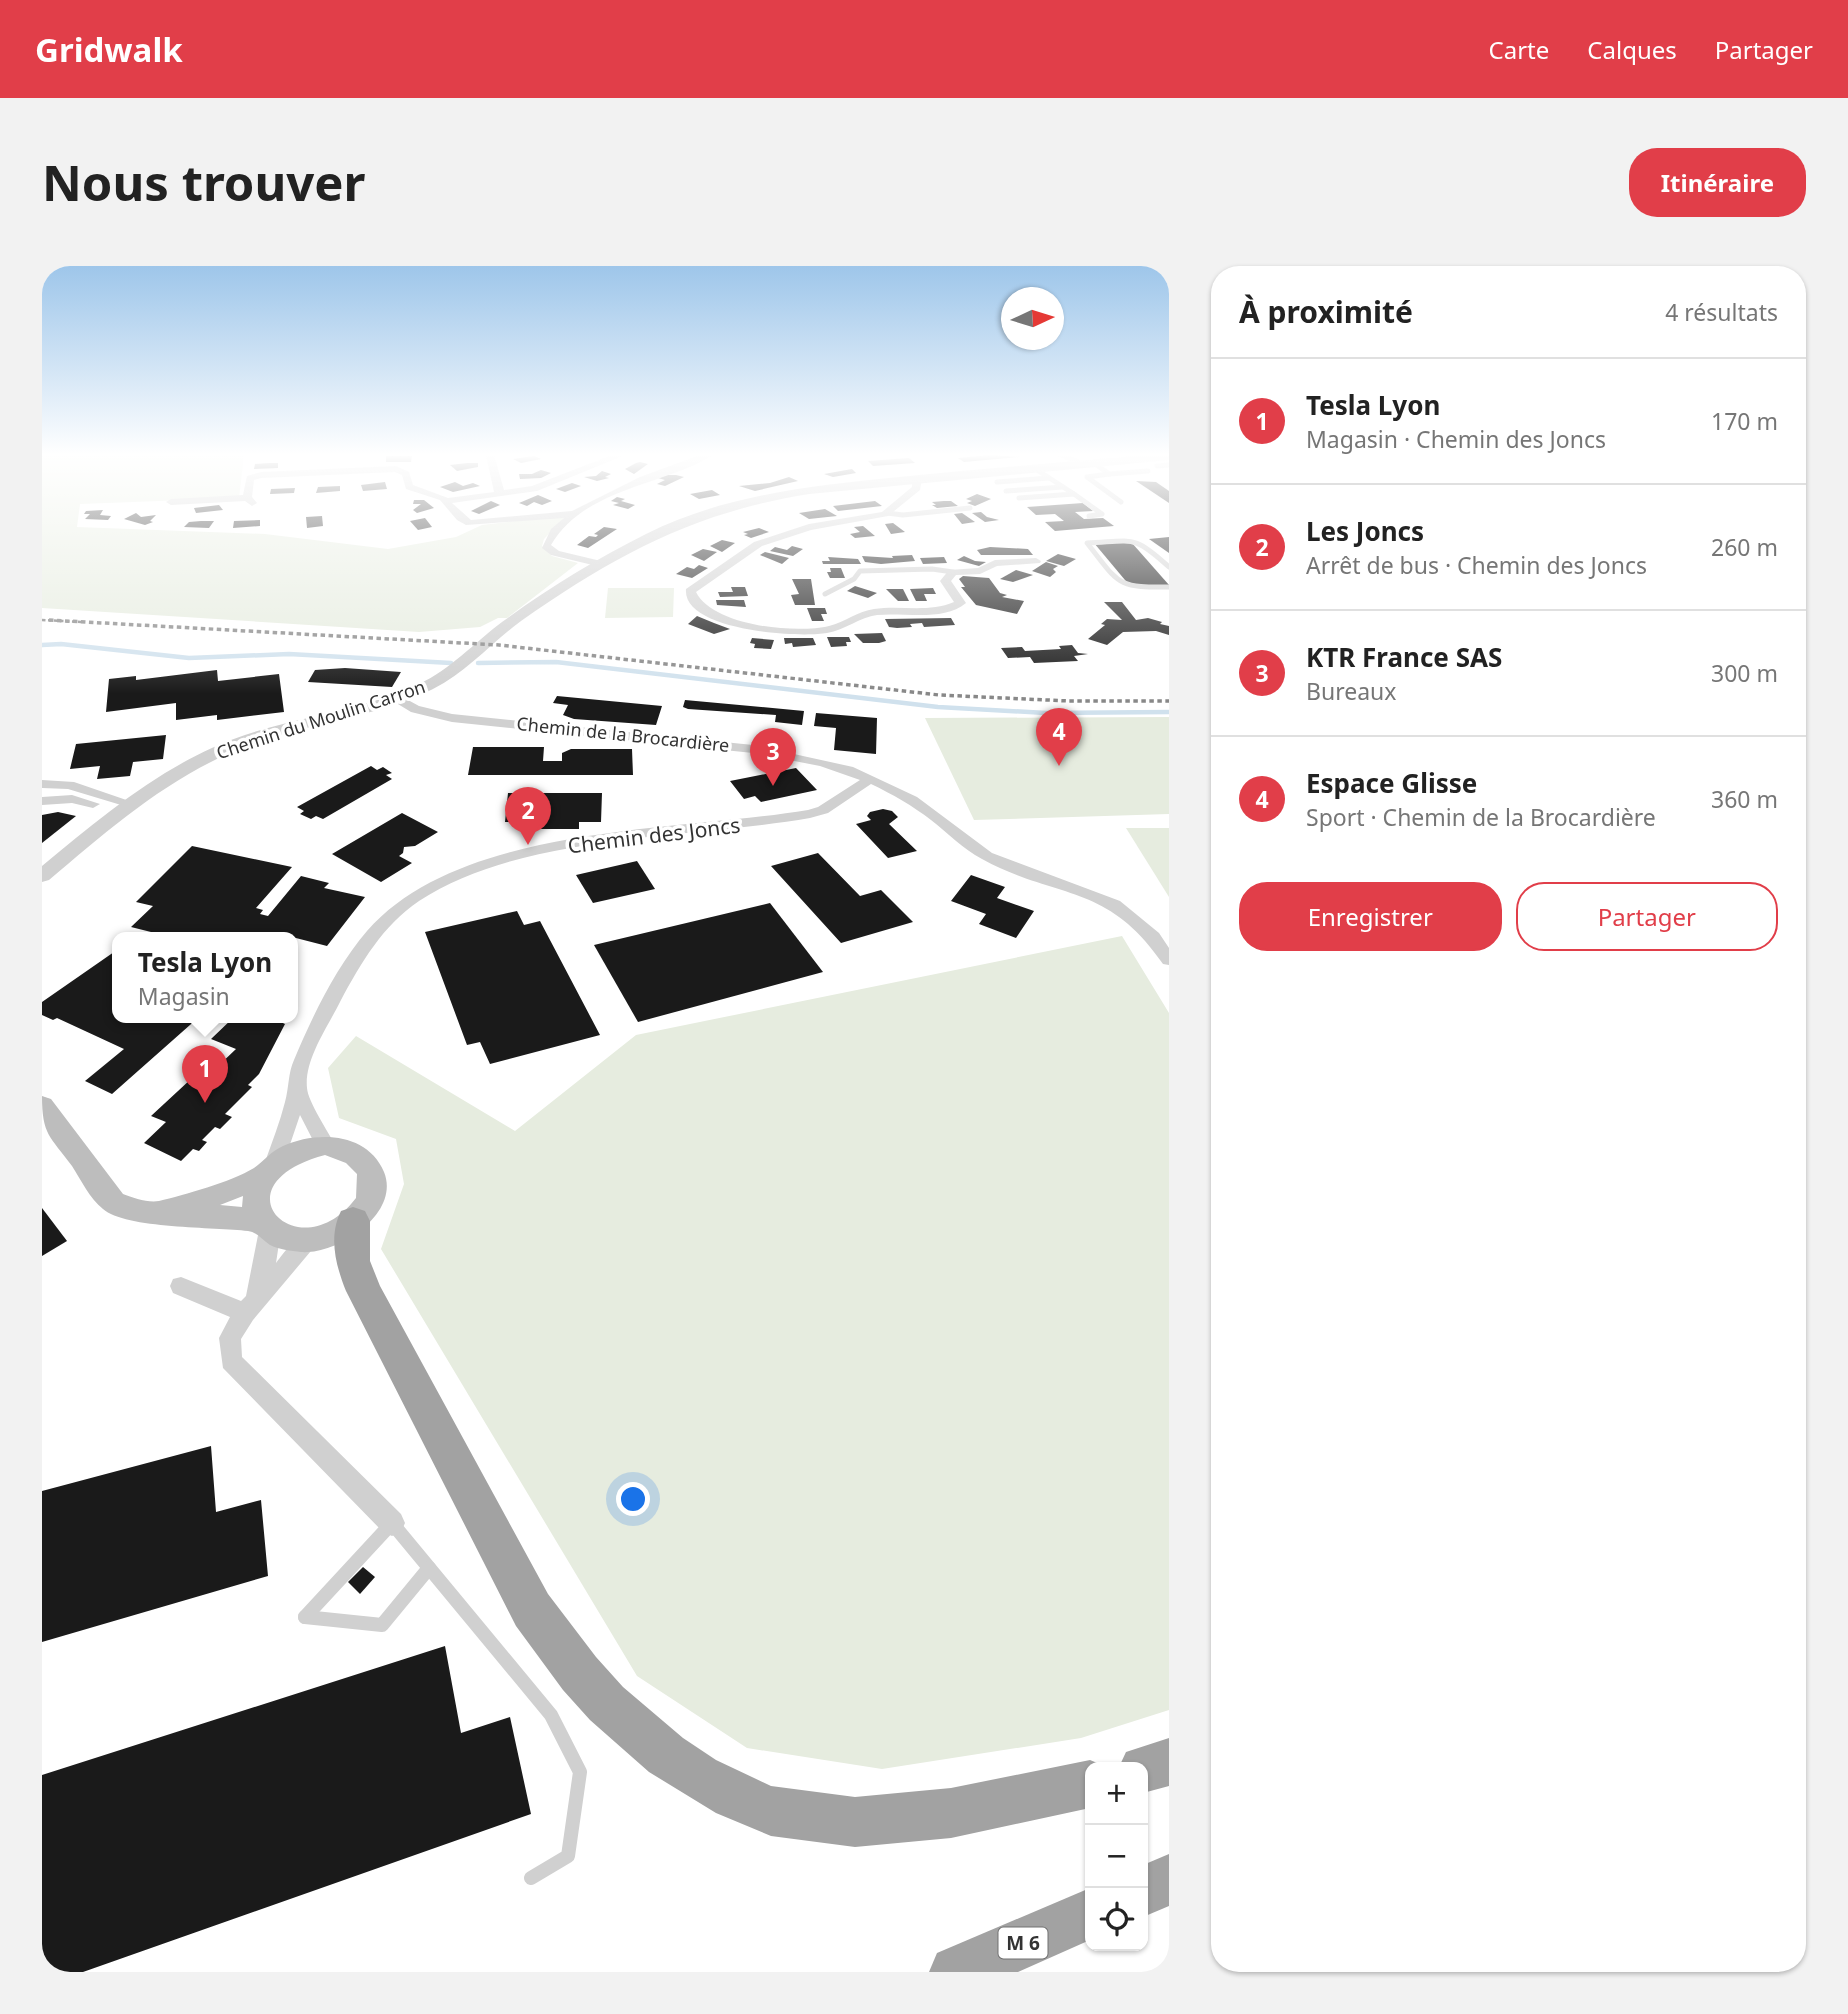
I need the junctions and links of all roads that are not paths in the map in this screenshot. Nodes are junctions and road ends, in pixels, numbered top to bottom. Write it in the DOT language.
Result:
graph roads {
  1 [pos="552,535"];
  2 [pos="656,535"];
  3 [pos="786,535"];
  4 [pos="1036,561"];
  5 [pos="601,564"];
  6 [pos="1169,567"];
  7 [pos="953,572"];
  8 [pos="1169,587"];
  9 [pos="825,594"];
  10 [pos="397,698"];
  11 [pos="870,779"];
  12 [pos="42,784"];
  13 [pos="42,801"];
  14 [pos="125,809"];
  15 [pos="42,876"];
  16 [pos="1169,960"];
  17 [pos="297,1089"];
  18 [pos="42,1106"];
  19 [pos="325,1145"];
  20 [pos="269,1169"];
  21 [pos="151,1211"];
  22 [pos="354,1221"];
  23 [pos="265,1225"];
  24 [pos="310,1239"];
  25 [pos="181,1286"];
  26 [pos="250,1305"];
  27 [pos="392,1523"];
  28 [pos="429,1568"];
  29 [pos="1169,1762"];
  30 [pos="1148,1768"];
  31 [pos="1085,1785"];
  32 [pos="531,1878"];
  33 [pos="1169,1880"];
  34 [pos="1148,1889"];
  35 [pos="1085,1916"];
  36 [pos="956,1972"];
  1 -- 5 [label="street"];
  2 -- 5 [label="street, Chemin du Moulin Carron"];
  3 -- 7 [label="street"];
  4 -- 7 [label="street"];
  5 -- 10 [label="street, Chemin du Moulin Carron"];
  6 -- 8 [label="lane"];
  7 -- 9 [label="lane"];
  10 -- 11 [label="street, Chemin de la Brocardière"];
  10 -- 14 [label="street, Chemin du Moulin Carron"];
  11 -- 16 [label="street, Chemin de la Brocardière"];
  11 -- 17 [label="street, Chemin des Joncs"];
  12 -- 14 [label="street"];
  13 -- 14 [label="street"];
  14 -- 15 [label="street, Chemin du Moulin Carron"];
  17 -- 19 [label="street"];
  17 -- 20 [label="street, Chemin des Joncs"];
  18 -- 21 [label="main road"];
  19 -- 20 [label="main road"];
  19 -- 22 [label="main road"];
  20 -- 21 [label="main road"];
  20 -- 23 [label="main road"];
  21 -- 23 [label="main road"];
  22 -- 24 [label="main road"];
  22 -- 31 [label="highway"];
  23 -- 24 [label="main road"];
  23 -- 26 [label="street"];
  24 -- 26 [label="street"];
  25 -- 26 [label="street"];
  26 -- 27 [label="street"];
  27 -- 28 [label="lane"];
  27 -- 28 [label="lane"];
  28 -- 32 [label="lane"];
  29 -- 30 [label="highway"];
  33 -- 34 [label="highway"];
  35 -- 36 [label="highway, M 6"];
}
